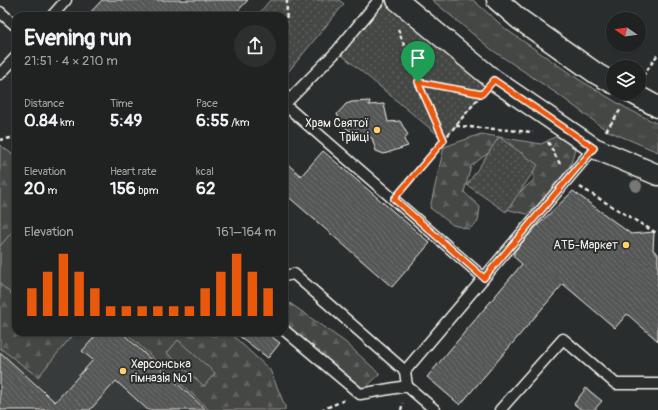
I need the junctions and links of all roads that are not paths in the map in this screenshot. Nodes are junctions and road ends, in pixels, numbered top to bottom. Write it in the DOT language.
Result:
graph roads {
  1 [pos="66,0"];
  2 [pos="379,0"];
  3 [pos="397,0"];
  4 [pos="497,0"];
  5 [pos="0,12"];
  6 [pos="56,12"];
  7 [pos="12,22"];
  8 [pos="12,61"];
  9 [pos="0,74"];
  10 [pos="606,79"];
  11 [pos="631,100"];
  12 [pos="288,101"];
  13 [pos="658,107"];
  14 [pos="288,108"];
  15 [pos="594,148"];
  16 [pos="658,176"];
  17 [pos="288,275"];
  18 [pos="484,278"];
  19 [pos="288,333"];
  20 [pos="405,371"];
  21 [pos="658,384"];
  22 [pos="407,386"];
  23 [pos="435,410"];
  24 [pos="500,410"];
  1 -- 6 [label="lane"];
  2 -- 12 [label="lane"];
  3 -- 15 [label="street"];
  4 -- 10 [label="street"];
  5 -- 7 [label="lane"];
  8 -- 9 [label="lane"];
  11 -- 13 [label="street"];
  14 -- 18 [label="lane"];
  15 -- 16 [label="street"];
  15 -- 18 [label="lane"];
  17 -- 20 [label="lane"];
  18 -- 20 [label="lane"];
  19 -- 22 [label="lane"];
  20 -- 22 [label="lane"];
  21 -- 24 [label="lane"];
  22 -- 23 [label="lane"];
}
